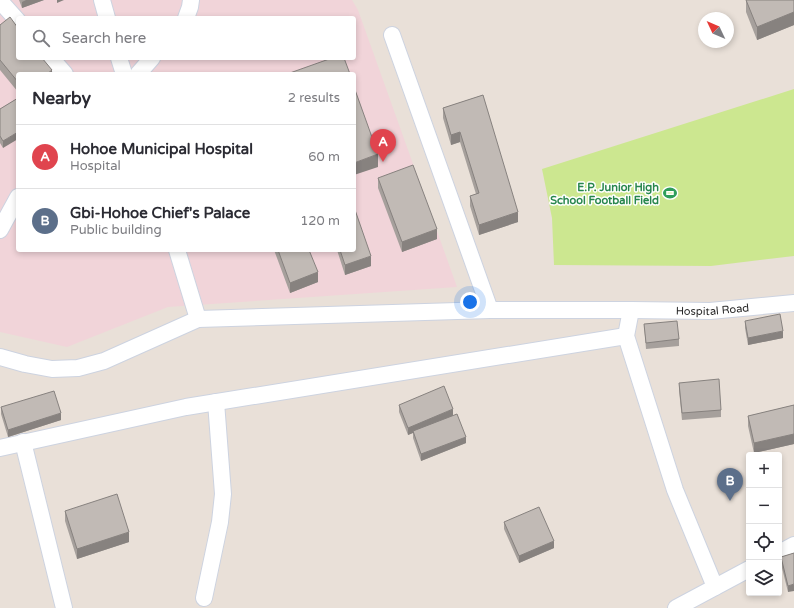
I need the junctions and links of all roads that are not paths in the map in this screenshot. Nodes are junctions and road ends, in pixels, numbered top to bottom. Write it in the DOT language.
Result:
graph roads {
  1 [pos="0,0"];
  2 [pos="102,0"];
  3 [pos="191,0"];
  4 [pos="106,16"];
  5 [pos="187,16"];
  6 [pos="16,19"];
  7 [pos="392,36"];
  8 [pos="53,60"];
  9 [pos="120,60"];
  10 [pos="150,60"];
  11 [pos="63,72"];
  12 [pos="123,72"];
  13 [pos="140,72"];
  14 [pos="16,201"];
  15 [pos="0,230"];
  16 [pos="178,252"];
  17 [pos="794,303"];
  18 [pos="490,310"];
  19 [pos="631,310"];
  20 [pos="198,319"];
  21 [pos="626,336"];
  22 [pos="0,357"];
  23 [pos="216,402"];
  24 [pos="23,442"];
  25 [pos="0,448"];
  26 [pos="794,545"];
  27 [pos="782,551"];
  28 [pos="746,571"];
  29 [pos="715,587"];
  30 [pos="204,598"];
  31 [pos="64,608"];
  32 [pos="676,608"];
  1 -- 6 [label="street"];
  2 -- 4 [label="street"];
  3 -- 5 [label="street"];
  7 -- 18 [label="street"];
  8 -- 11 [label="street"];
  9 -- 12 [label="street"];
  10 -- 13 [label="street"];
  14 -- 15 [label="street"];
  16 -- 20 [label="street"];
  17 -- 19 [label="street, Hospital Road"];
  18 -- 19 [label="street, Hospital Road"];
  18 -- 20 [label="street, Hospital Road"];
  19 -- 21 [label="street"];
  20 -- 22 [label="street"];
  21 -- 23 [label="street"];
  21 -- 29 [label="street"];
  23 -- 24 [label="street"];
  23 -- 30 [label="street"];
  24 -- 25 [label="street"];
  24 -- 31 [label="street"];
  26 -- 27 [label="street"];
  28 -- 29 [label="street"];
  29 -- 32 [label="street"];
}
